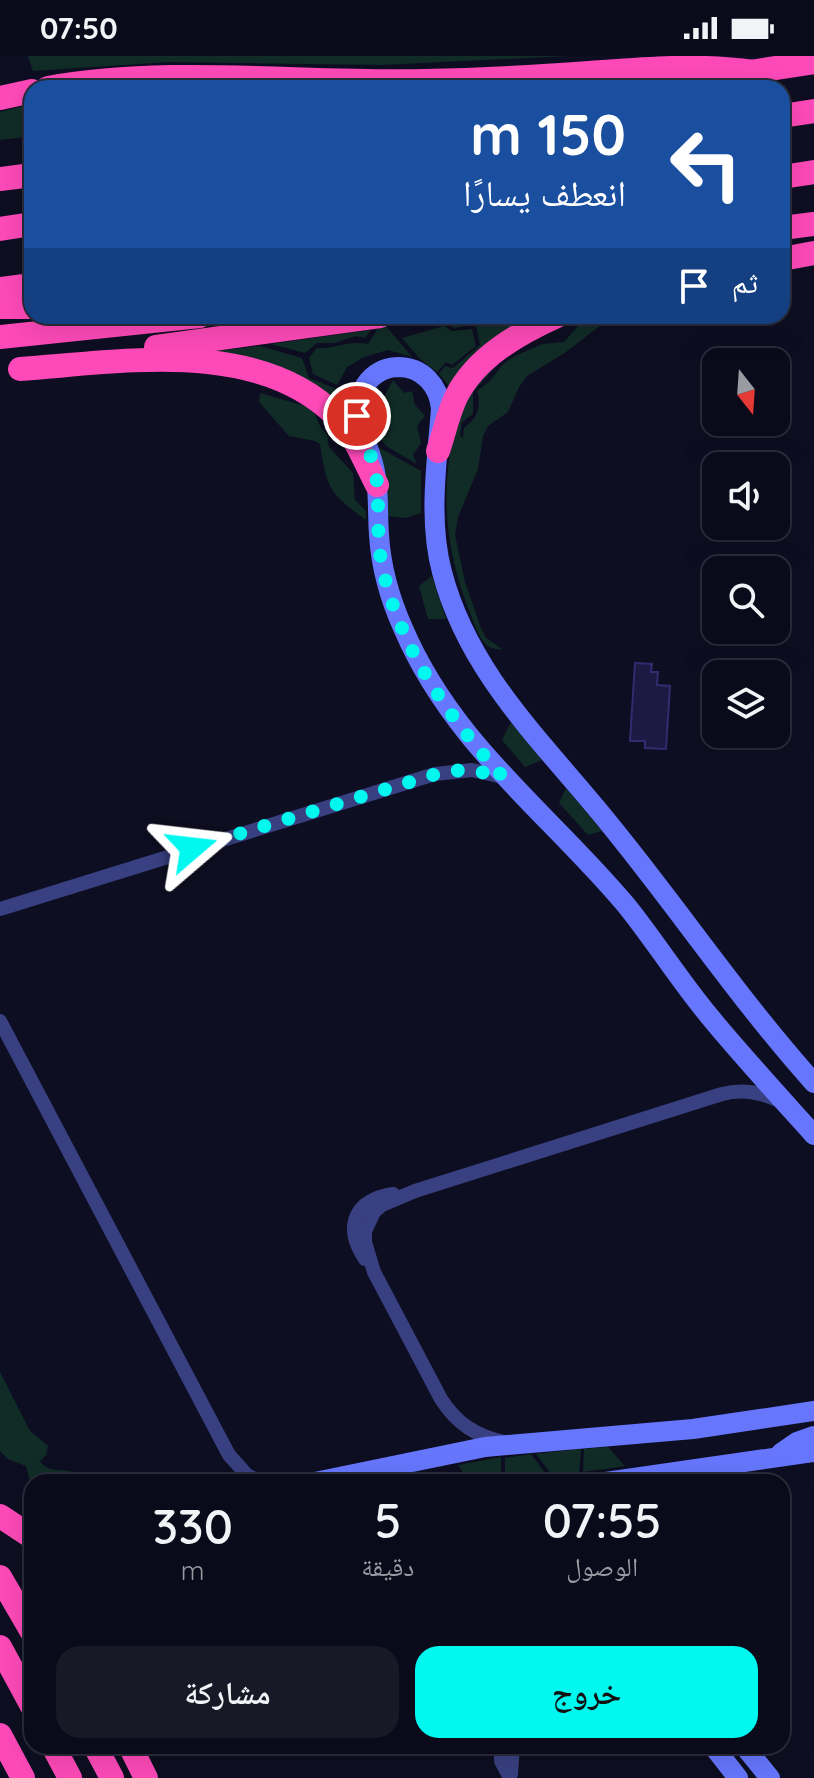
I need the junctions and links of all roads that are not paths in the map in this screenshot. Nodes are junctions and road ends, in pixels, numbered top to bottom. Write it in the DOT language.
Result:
graph roads {
  1 [pos="814,62"];
  2 [pos="753,72"];
  3 [pos="118,80"];
  4 [pos="247,80"];
  5 [pos="485,80"];
  6 [pos="696,80"];
  7 [pos="24,93"];
  8 [pos="0,98"];
  9 [pos="814,111"];
  10 [pos="790,115"];
  11 [pos="814,172"];
  12 [pos="24,176"];
  13 [pos="790,176"];
  14 [pos="0,179"];
  15 [pos="814,224"];
  16 [pos="24,225"];
  17 [pos="790,227"];
  18 [pos="0,229"];
  19 [pos="814,253"];
  20 [pos="790,258"];
  21 [pos="24,286"];
  22 [pos="0,289"];
  23 [pos="0,307"];
  24 [pos="24,307"];
  25 [pos="124,324"];
  26 [pos="322,324"];
  27 [pos="541,324"];
  28 [pos="0,337"];
  29 [pos="10,371"];
  30 [pos="438,451"];
  31 [pos="377,485"];
  32 [pos="503,777"];
  33 [pos="3,906"];
  34 [pos="0,1021"];
  35 [pos="814,1083"];
  36 [pos="786,1103"];
  37 [pos="814,1135"];
  38 [pos="814,1411"];
  39 [pos="814,1436"];
  40 [pos="512,1444"];
  41 [pos="814,1452"];
  42 [pos="774,1458"];
  43 [pos="246,1474"];
  44 [pos="352,1474"];
  45 [pos="673,1474"];
  46 [pos="0,1516"];
  47 [pos="24,1532"];
  48 [pos="0,1577"];
  49 [pos="24,1618"];
  50 [pos="0,1647"];
  51 [pos="24,1691"];
  52 [pos="0,1735"];
  53 [pos="57,1754"];
  54 [pos="99,1754"];
  55 [pos="134,1754"];
  56 [pos="501,1754"];
  57 [pos="512,1754"];
  58 [pos="719,1754"];
  59 [pos="750,1754"];
  60 [pos="68,1773"];
  61 [pos="23,1778"];
  62 [pos="112,1778"];
  63 [pos="146,1778"];
  64 [pos="511,1778"];
  65 [pos="738,1778"];
  66 [pos="770,1778"];
  1 -- 2 [label="highway"];
  2 -- 5 [label="highway"];
  2 -- 6 [label="highway"];
  3 -- 4 [label="highway"];
  7 -- 8 [label="highway"];
  9 -- 10 [label="highway"];
  11 -- 13 [label="highway"];
  12 -- 14 [label="highway"];
  15 -- 17 [label="highway"];
  16 -- 18 [label="highway"];
  19 -- 20 [label="highway"];
  21 -- 22 [label="highway"];
  23 -- 24 [label="highway"];
  25 -- 28 [label="highway"];
  26 -- 29 [label="highway"];
  27 -- 30 [label="highway"];
  29 -- 31 [label="highway"];
  30 -- 31 [label="street"];
  30 -- 35 [label="street"];
  31 -- 32 [label="street"];
  32 -- 33 [label="street"];
  32 -- 36 [label="street"];
  34 -- 43 [label="street"];
  36 -- 37 [label="street"];
  36 -- 40 [label="street"];
  38 -- 40 [label="street"];
  39 -- 42 [label="street"];
  40 -- 44 [label="street"];
  41 -- 42 [label="street"];
  42 -- 45 [label="street"];
  46 -- 47 [label="highway"];
  48 -- 49 [label="highway"];
  50 -- 51 [label="highway"];
  52 -- 61 [label="highway"];
  53 -- 60 [label="highway"];
  54 -- 62 [label="highway"];
  55 -- 63 [label="highway"];
  56 -- 64 [label="street"];
  57 -- 64 [label="street"];
  58 -- 65 [label="street"];
  59 -- 66 [label="street"];
}
